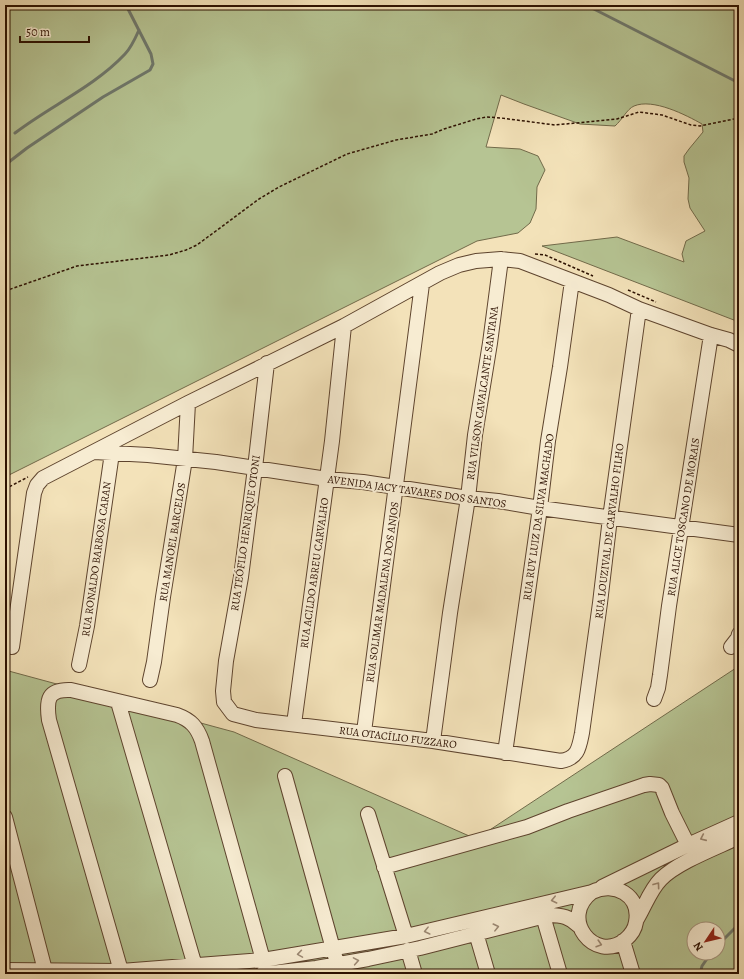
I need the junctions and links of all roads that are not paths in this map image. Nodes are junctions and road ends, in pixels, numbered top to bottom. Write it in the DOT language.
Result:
graph roads {
  1 [pos="501,259"];
  2 [pos="572,281"];
  3 [pos="422,284"];
  4 [pos="639,309"];
  5 [pos="344,326"];
  6 [pos="710,335"];
  7 [pos="739,345"];
  8 [pos="267,363"];
  9 [pos="188,403"];
  10 [pos="94,452"];
  11 [pos="112,453"];
  12 [pos="185,459"];
  13 [pos="255,468"];
  14 [pos="328,479"];
  15 [pos="396,487"];
  16 [pos="468,498"];
  17 [pos="540,508"];
  18 [pos="610,518"];
  19 [pos="681,528"];
  20 [pos="739,535"];
  21 [pos="739,634"];
  22 [pos="12,647"];
  23 [pos="731,647"];
  24 [pos="79,665"];
  25 [pos="150,680"];
  26 [pos="654,699"];
  27 [pos="118,702"];
  28 [pos="224,702"];
  29 [pos="294,724"];
  30 [pos="364,732"];
  31 [pos="433,741"];
  32 [pos="505,753"];
  33 [pos="577,753"];
  34 [pos="285,776"];
  35 [pos="368,814"];
  36 [pos="5,818"];
  37 [pos="739,822"];
  38 [pos="739,837"];
  39 [pos="688,845"];
  40 [pos="384,867"];
  41 [pos="595,890"];
  42 [pos="543,916"];
  43 [pos="637,919"];
  44 [pos="579,926"];
  45 [pos="476,933"];
  46 [pos="406,936"];
  47 [pos="623,942"];
  48 [pos="333,949"];
  49 [pos="408,950"];
  50 [pos="195,966"];
  51 [pos="338,969"];
  52 [pos="5,970"];
  53 [pos="266,970"];
  54 [pos="121,971"];
  55 [pos="46,972"];
  56 [pos="415,974"];
  57 [pos="488,974"];
  58 [pos="560,974"];
  59 [pos="633,974"];
  1 -- 2 [label="street"];
  1 -- 3 [label="street"];
  1 -- 16 [label="street, RUA VILSON CAVALCANTE SANTANA"];
  2 -- 4 [label="street"];
  2 -- 17 [label="street, RUA RUY LUIZ DA SILVA MACHADO"];
  3 -- 5 [label="street"];
  3 -- 15 [label="street, RUA SOLIMAR MADALENA DOS ANJOS"];
  4 -- 6 [label="street"];
  4 -- 18 [label="street, RUA LOUZIVAL DE CARVALHO FILHO"];
  5 -- 8 [label="street"];
  5 -- 14 [label="street, RUA ACILDO ABREU CARVALHO"];
  6 -- 7 [label="street"];
  6 -- 19 [label="street, RUA ALICE TOSCANO DE MORAIS"];
  8 -- 9 [label="street"];
  8 -- 13 [label="street, RUA TEÓFILO HENRIQUE OTONI"];
  9 -- 10 [label="street"];
  9 -- 12 [label="street, RUA MANOEL BARCELOS"];
  10 -- 11 [label="street, AVENIDA JACY TAVARES DOS SANTOS"];
  10 -- 22 [label="street"];
  11 -- 12 [label="street, AVENIDA JACY TAVARES DOS SANTOS"];
  11 -- 24 [label="street, RUA RONALDO BARBOSA CARAN"];
  12 -- 13 [label="street, AVENIDA JACY TAVARES DOS SANTOS"];
  12 -- 25 [label="street, RUA MANOEL BARCELOS"];
  13 -- 14 [label="street, AVENIDA JACY TAVARES DOS SANTOS"];
  13 -- 28 [label="street, RUA TEÓFILO HENRIQUE OTONI"];
  14 -- 15 [label="street, AVENIDA JACY TAVARES DOS SANTOS"];
  14 -- 29 [label="street, RUA ACILDO ABREU CARVALHO"];
  15 -- 16 [label="street, AVENIDA JACY TAVARES DOS SANTOS"];
  15 -- 30 [label="street, RUA SOLIMAR MADALENA DOS ANJOS"];
  16 -- 17 [label="street, AVENIDA JACY TAVARES DOS SANTOS"];
  16 -- 31 [label="street, RUA VILSON CAVALCANTE SANTANA"];
  17 -- 18 [label="street, AVENIDA JACY TAVARES DOS SANTOS"];
  17 -- 32 [label="street, RUA RUY LUIZ DA SILVA MACHADO"];
  18 -- 19 [label="street, AVENIDA JACY TAVARES DOS SANTOS"];
  18 -- 33 [label="street, RUA LOUZIVAL DE CARVALHO FILHO"];
  19 -- 20 [label="street, AVENIDA JACY TAVARES DOS SANTOS"];
  19 -- 26 [label="street, RUA ALICE TOSCANO DE MORAIS"];
  21 -- 23 [label="street"];
  27 -- 50 [label="street"];
  27 -- 53 [label="street"];
  27 -- 54 [label="street"];
  28 -- 29 [label="street, RUA OTACÍLIO FUZZARO"];
  29 -- 30 [label="street, RUA OTACÍLIO FUZZARO"];
  30 -- 31 [label="street, RUA OTACÍLIO FUZZARO"];
  31 -- 32 [label="street, RUA OTACÍLIO FUZZARO"];
  32 -- 33 [label="street, RUA OTACÍLIO FUZZARO"];
  34 -- 48 [label="street"];
  35 -- 40 [label="street"];
  36 -- 55 [label="street"];
  37 -- 39 [label="street, one-way"];
  43 -- 38 [label="street, one-way"];
  39 -- 40 [label="street"];
  39 -- 41 [label="street"];
  40 -- 46 [label="street"];
  41 -- 43 [label="street"];
  41 -- 44 [label="street"];
  41 -- 46 [label="street, one-way"];
  42 -- 44 [label="street"];
  45 -- 42 [label="street, one-way"];
  42 -- 58 [label="street"];
  43 -- 47 [label="street"];
  44 -- 47 [label="street, one-way"];
  45 -- 49 [label="street"];
  45 -- 57 [label="street"];
  46 -- 48 [label="street"];
  47 -- 59 [label="street"];
  48 -- 51 [label="street"];
  48 -- 53 [label="street, one-way"];
  51 -- 49 [label="street, one-way"];
  49 -- 56 [label="street"];
  50 -- 53 [label="street"];
  50 -- 54 [label="street"];
  51 -- 53 [label="street"];
  52 -- 55 [label="street"];
  54 -- 55 [label="street"];
}
